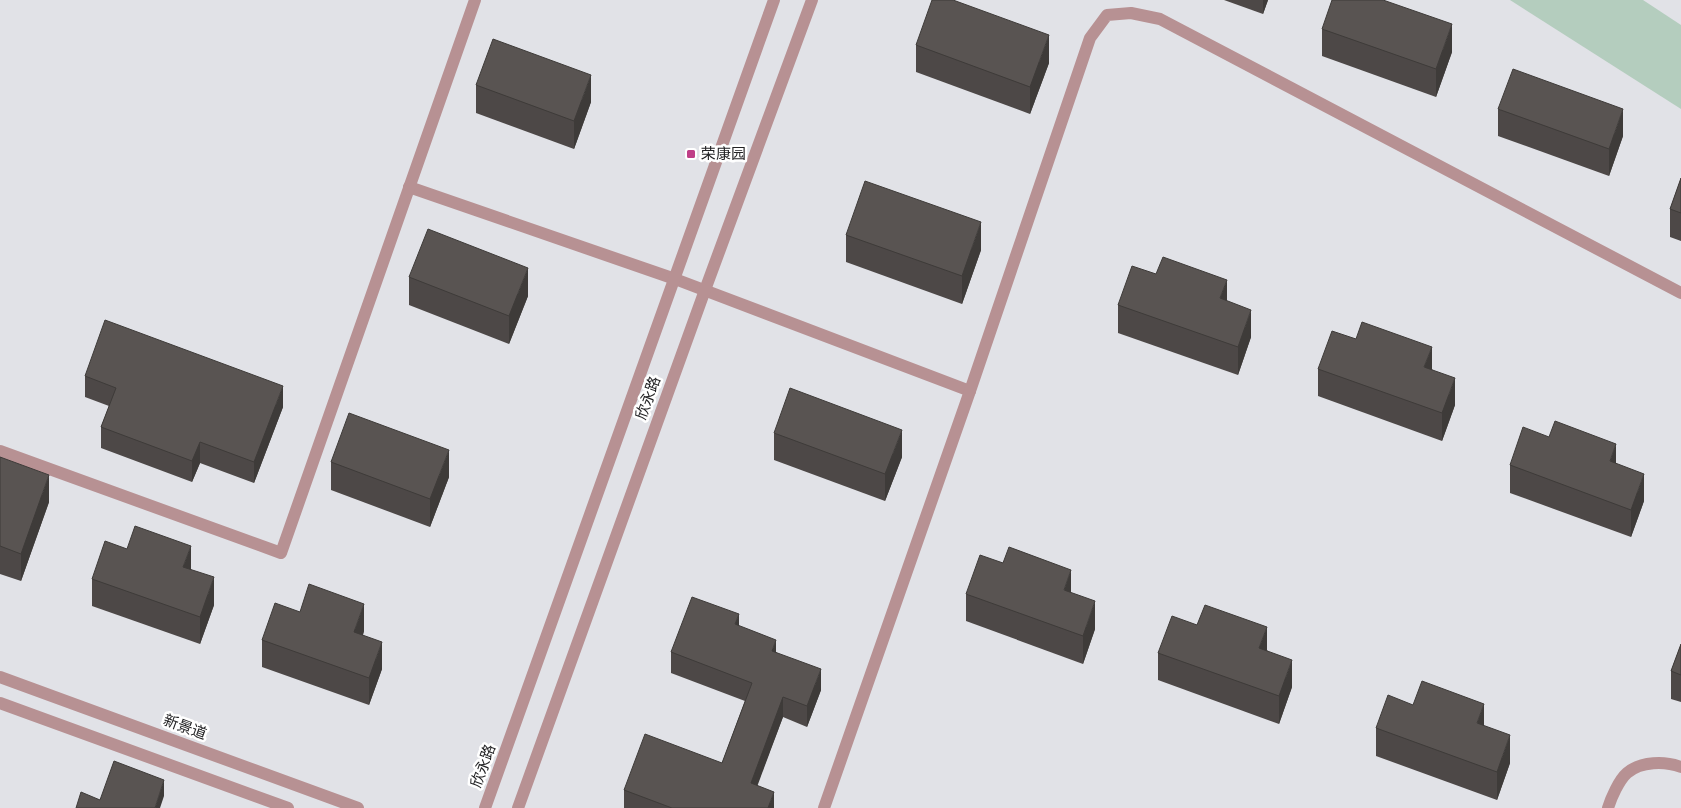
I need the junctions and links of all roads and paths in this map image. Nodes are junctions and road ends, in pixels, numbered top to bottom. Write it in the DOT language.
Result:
graph roads {
  1 [pos="475,0"];
  2 [pos="774,0"];
  3 [pos="812,0"];
  4 [pos="409,187"];
  5 [pos="675,279"];
  6 [pos="705,290"];
  7 [pos="1681,294"];
  8 [pos="970,391"];
  9 [pos="0,451"];
  10 [pos="0,677"];
  11 [pos="0,703"];
  12 [pos="1681,767"];
  13 [pos="288,808"];
  14 [pos="358,808"];
  15 [pos="484,808"];
  16 [pos="518,808"];
  17 [pos="824,808"];
  18 [pos="1608,808"];
  1 -- 4 [label="street"];
  2 -- 5 [label="street, 欣永路"];
  3 -- 6 [label="street, 欣永路"];
  4 -- 5 [label="street"];
  4 -- 9 [label="street"];
  5 -- 6 [label="street"];
  5 -- 15 [label="street, 欣永路"];
  6 -- 8 [label="street"];
  6 -- 16 [label="street, 欣永路"];
  7 -- 8 [label="street"];
  8 -- 17 [label="street"];
  10 -- 14 [label="street, 新景道"];
  11 -- 13 [label="street"];
  12 -- 18 [label="street"];
}
